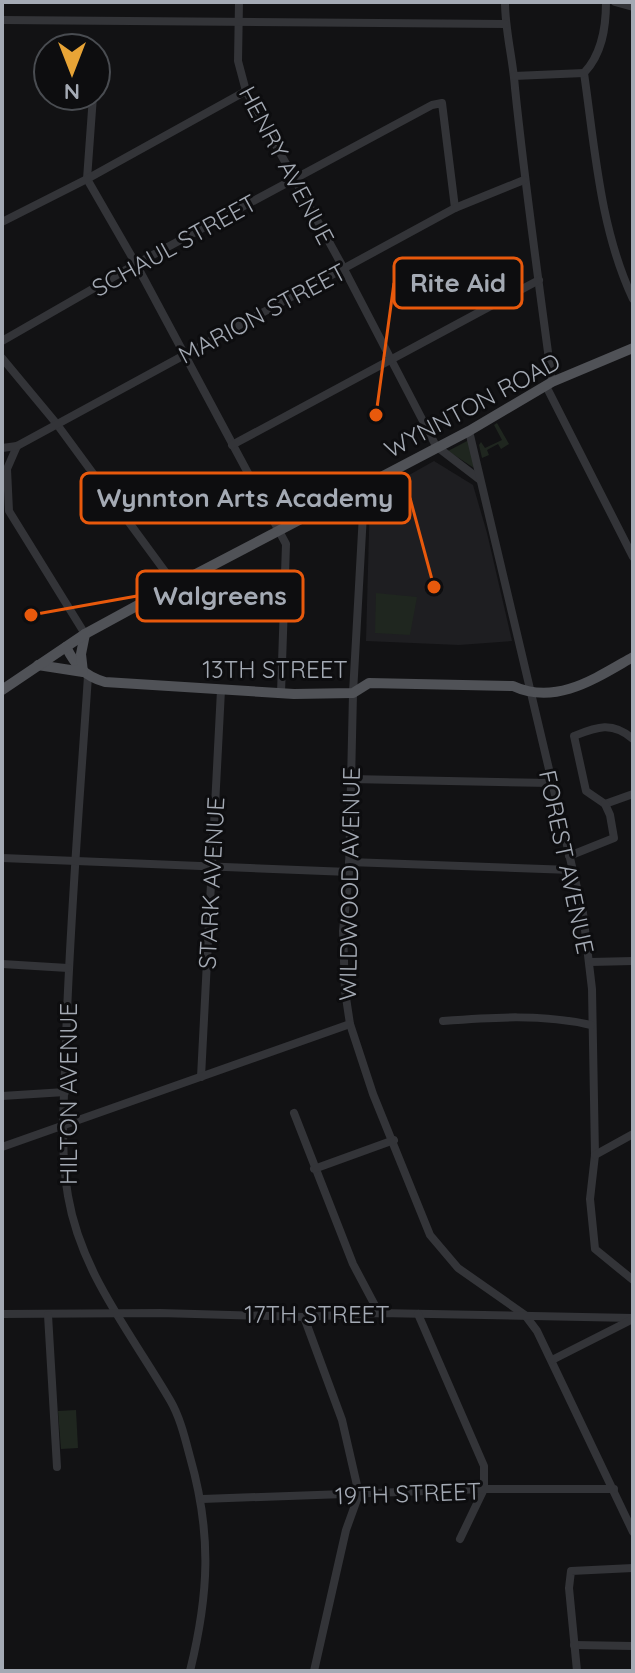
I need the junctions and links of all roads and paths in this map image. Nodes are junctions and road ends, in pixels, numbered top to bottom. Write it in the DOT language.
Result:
graph roads {
  1 [pos="239,2"];
  2 [pos="505,2"];
  3 [pos="606,2"];
  4 [pos="615,2"];
  5 [pos="633,7"];
  6 [pos="2,20"];
  7 [pos="237,21"];
  8 [pos="505,24"];
  9 [pos="584,73"];
  10 [pos="514,76"];
  11 [pos="246,91"];
  12 [pos="92,112"];
  13 [pos="87,179"];
  14 [pos="293,180"];
  15 [pos="524,180"];
  16 [pos="455,208"];
  17 [pos="2,222"];
  18 [pos="136,264"];
  19 [pos="344,269"];
  20 [pos="539,280"];
  21 [pos="633,299"];
  22 [pos="2,341"];
  23 [pos="633,348"];
  24 [pos="184,356"];
  25 [pos="2,358"];
  26 [pos="391,359"];
  27 [pos="549,384"];
  28 [pos="56,423"];
  29 [pos="469,431"];
  30 [pos="232,445"];
  31 [pos="17,446"];
  32 [pos="436,446"];
  33 [pos="2,448"];
  34 [pos="4,466"];
  35 [pos="479,480"];
  36 [pos="357,488"];
  37 [pos="278,530"];
  38 [pos="633,557"];
  39 [pos="175,585"];
  40 [pos="85,634"];
  41 [pos="66,647"];
  42 [pos="633,657"];
  43 [pos="38,665"];
  44 [pos="85,674"];
  45 [pos="2,690"];
  46 [pos="221,690"];
  47 [pos="281,693"];
  48 [pos="353,693"];
  49 [pos="529,693"];
  50 [pos="633,739"];
  51 [pos="350,779"];
  52 [pos="551,783"];
  53 [pos="633,794"];
  54 [pos="605,804"];
  55 [pos="569,856"];
  56 [pos="2,858"];
  57 [pos="75,861"];
  58 [pos="349,862"];
  59 [pos="211,867"];
  60 [pos="572,870"];
  61 [pos="349,872"];
  62 [pos="633,961"];
  63 [pos="590,962"];
  64 [pos="2,964"];
  65 [pos="68,968"];
  66 [pos="443,1021"];
  67 [pos="350,1024"];
  68 [pos="591,1025"];
  69 [pos="201,1077"];
  70 [pos="65,1092"];
  71 [pos="2,1096"];
  72 [pos="294,1113"];
  73 [pos="63,1124"];
  74 [pos="633,1134"];
  75 [pos="394,1140"];
  76 [pos="2,1147"];
  77 [pos="595,1155"];
  78 [pos="314,1169"];
  79 [pos="633,1280"];
  80 [pos="115,1313"];
  81 [pos="379,1313"];
  82 [pos="2,1314"];
  83 [pos="418,1314"];
  84 [pos="48,1315"];
  85 [pos="525,1315"];
  86 [pos="304,1317"];
  87 [pos="633,1318"];
  88 [pos="552,1360"];
  89 [pos="57,1467"];
  90 [pos="484,1489"];
  91 [pos="614,1489"];
  92 [pos="359,1494"];
  93 [pos="202,1499"];
  94 [pos="632,1527"];
  95 [pos="460,1539"];
  96 [pos="633,1568"];
  97 [pos="574,1645"];
  98 [pos="633,1646"];
  99 [pos="190,1671"];
  100 [pos="314,1671"];
  101 [pos="577,1671"];
  1 -- 7 [label="street, HENRY AVENUE"];
  2 -- 8 [label="street"];
  3 -- 9 [label="street"];
  4 -- 5 [label="street"];
  6 -- 7 [label="street"];
  7 -- 8 [label="street"];
  7 -- 11 [label="street, HENRY AVENUE"];
  8 -- 10 [label="street"];
  9 -- 10 [label="street"];
  9 -- 21 [label="street"];
  10 -- 15 [label="street"];
  11 -- 13 [label="street"];
  11 -- 14 [label="street, HENRY AVENUE"];
  12 -- 13 [label="street"];
  13 -- 17 [label="street"];
  13 -- 18 [label="street"];
  14 -- 16 [label="street, SCHAUL STREET"];
  14 -- 18 [label="street, SCHAUL STREET"];
  14 -- 19 [label="street, HENRY AVENUE"];
  15 -- 16 [label="street, MARION STREET"];
  15 -- 20 [label="street"];
  16 -- 19 [label="street, MARION STREET"];
  18 -- 22 [label="street, SCHAUL STREET"];
  18 -- 24 [label="street"];
  19 -- 24 [label="street, MARION STREET"];
  19 -- 26 [label="street, HENRY AVENUE"];
  20 -- 26 [label="street"];
  20 -- 27 [label="street"];
  23 -- 27 [label="main road, WYNNTON ROAD"];
  24 -- 28 [label="street, MARION STREET"];
  24 -- 30 [label="street"];
  25 -- 28 [label="street"];
  26 -- 30 [label="street"];
  26 -- 32 [label="street, HENRY AVENUE"];
  27 -- 29 [label="main road, WYNNTON ROAD"];
  27 -- 38 [label="street"];
  28 -- 31 [label="street, MARION STREET"];
  28 -- 39 [label="street"];
  29 -- 32 [label="main road, WYNNTON ROAD"];
  29 -- 35 [label="street, FOREST AVENUE"];
  30 -- 37 [label="street"];
  31 -- 33 [label="street, MARION STREET"];
  31 -- 34 [label="street"];
  32 -- 35 [label="street"];
  32 -- 36 [label="main road, WYNNTON ROAD"];
  34 -- 40 [label="street"];
  35 -- 49 [label="street, FOREST AVENUE"];
  36 -- 37 [label="main road, WYNNTON ROAD"];
  36 -- 48 [label="street, WILDWOOD AVENUE"];
  37 -- 39 [label="main road, WYNNTON ROAD"];
  37 -- 47 [label="street"];
  39 -- 40 [label="main road, WYNNTON ROAD"];
  40 -- 41 [label="main road, WYNNTON ROAD"];
  40 -- 44 [label="main road"];
  41 -- 43 [label="main road, WYNNTON ROAD"];
  41 -- 44 [label="main road"];
  42 -- 49 [label="main road, 13TH STREET"];
  43 -- 44 [label="main road, 13TH STREET"];
  43 -- 45 [label="main road, WYNNTON ROAD"];
  44 -- 46 [label="main road, 13TH STREET"];
  44 -- 57 [label="street, HILTON AVENUE"];
  46 -- 47 [label="main road, 13TH STREET"];
  46 -- 59 [label="street, STARK AVENUE"];
  47 -- 48 [label="main road, 13TH STREET"];
  48 -- 49 [label="main road, 13TH STREET"];
  48 -- 51 [label="street, WILDWOOD AVENUE"];
  49 -- 52 [label="street, FOREST AVENUE"];
  50 -- 54 [label="street"];
  51 -- 52 [label="street"];
  51 -- 58 [label="street, WILDWOOD AVENUE"];
  52 -- 55 [label="street, FOREST AVENUE"];
  53 -- 54 [label="street"];
  54 -- 55 [label="street"];
  55 -- 60 [label="street, FOREST AVENUE"];
  56 -- 57 [label="street"];
  57 -- 59 [label="street"];
  57 -- 65 [label="street, HILTON AVENUE"];
  58 -- 60 [label="street"];
  58 -- 61 [label="street, WILDWOOD AVENUE"];
  59 -- 61 [label="street"];
  59 -- 69 [label="street, STARK AVENUE"];
  60 -- 63 [label="street, FOREST AVENUE"];
  61 -- 67 [label="street, WILDWOOD AVENUE"];
  62 -- 63 [label="street"];
  63 -- 68 [label="street, FOREST AVENUE"];
  64 -- 65 [label="street"];
  65 -- 70 [label="street, HILTON AVENUE"];
  66 -- 68 [label="street"];
  67 -- 69 [label="street"];
  67 -- 75 [label="street, WILDWOOD AVENUE"];
  68 -- 77 [label="street, FOREST AVENUE"];
  69 -- 73 [label="street"];
  70 -- 71 [label="street"];
  70 -- 73 [label="street, HILTON AVENUE"];
  72 -- 78 [label="street"];
  73 -- 76 [label="street"];
  73 -- 80 [label="street, HILTON AVENUE"];
  74 -- 77 [label="street"];
  75 -- 78 [label="street"];
  75 -- 85 [label="street, WILDWOOD AVENUE"];
  77 -- 79 [label="street, FOREST AVENUE"];
  78 -- 81 [label="street"];
  80 -- 84 [label="street, 17TH STREET"];
  80 -- 86 [label="street, 17TH STREET"];
  80 -- 93 [label="street, HILTON AVENUE"];
  81 -- 83 [label="street, 17TH STREET"];
  81 -- 86 [label="street, 17TH STREET"];
  82 -- 84 [label="street, 17TH STREET"];
  83 -- 85 [label="street, 17TH STREET"];
  83 -- 90 [label="street"];
  84 -- 89 [label="street"];
  85 -- 87 [label="street, 17TH STREET"];
  85 -- 88 [label="street, WILDWOOD AVENUE"];
  86 -- 92 [label="street"];
  87 -- 88 [label="street"];
  88 -- 91 [label="street, WILDWOOD AVENUE"];
  90 -- 91 [label="street, 19TH STREET"];
  90 -- 92 [label="street, 19TH STREET"];
  90 -- 95 [label="street"];
  91 -- 94 [label="street, WILDWOOD AVENUE"];
  92 -- 93 [label="street, 19TH STREET"];
  92 -- 100 [label="street"];
  93 -- 99 [label="street, HILTON AVENUE"];
  96 -- 97 [label="street"];
  97 -- 98 [label="street"];
  97 -- 101 [label="street"];
}
